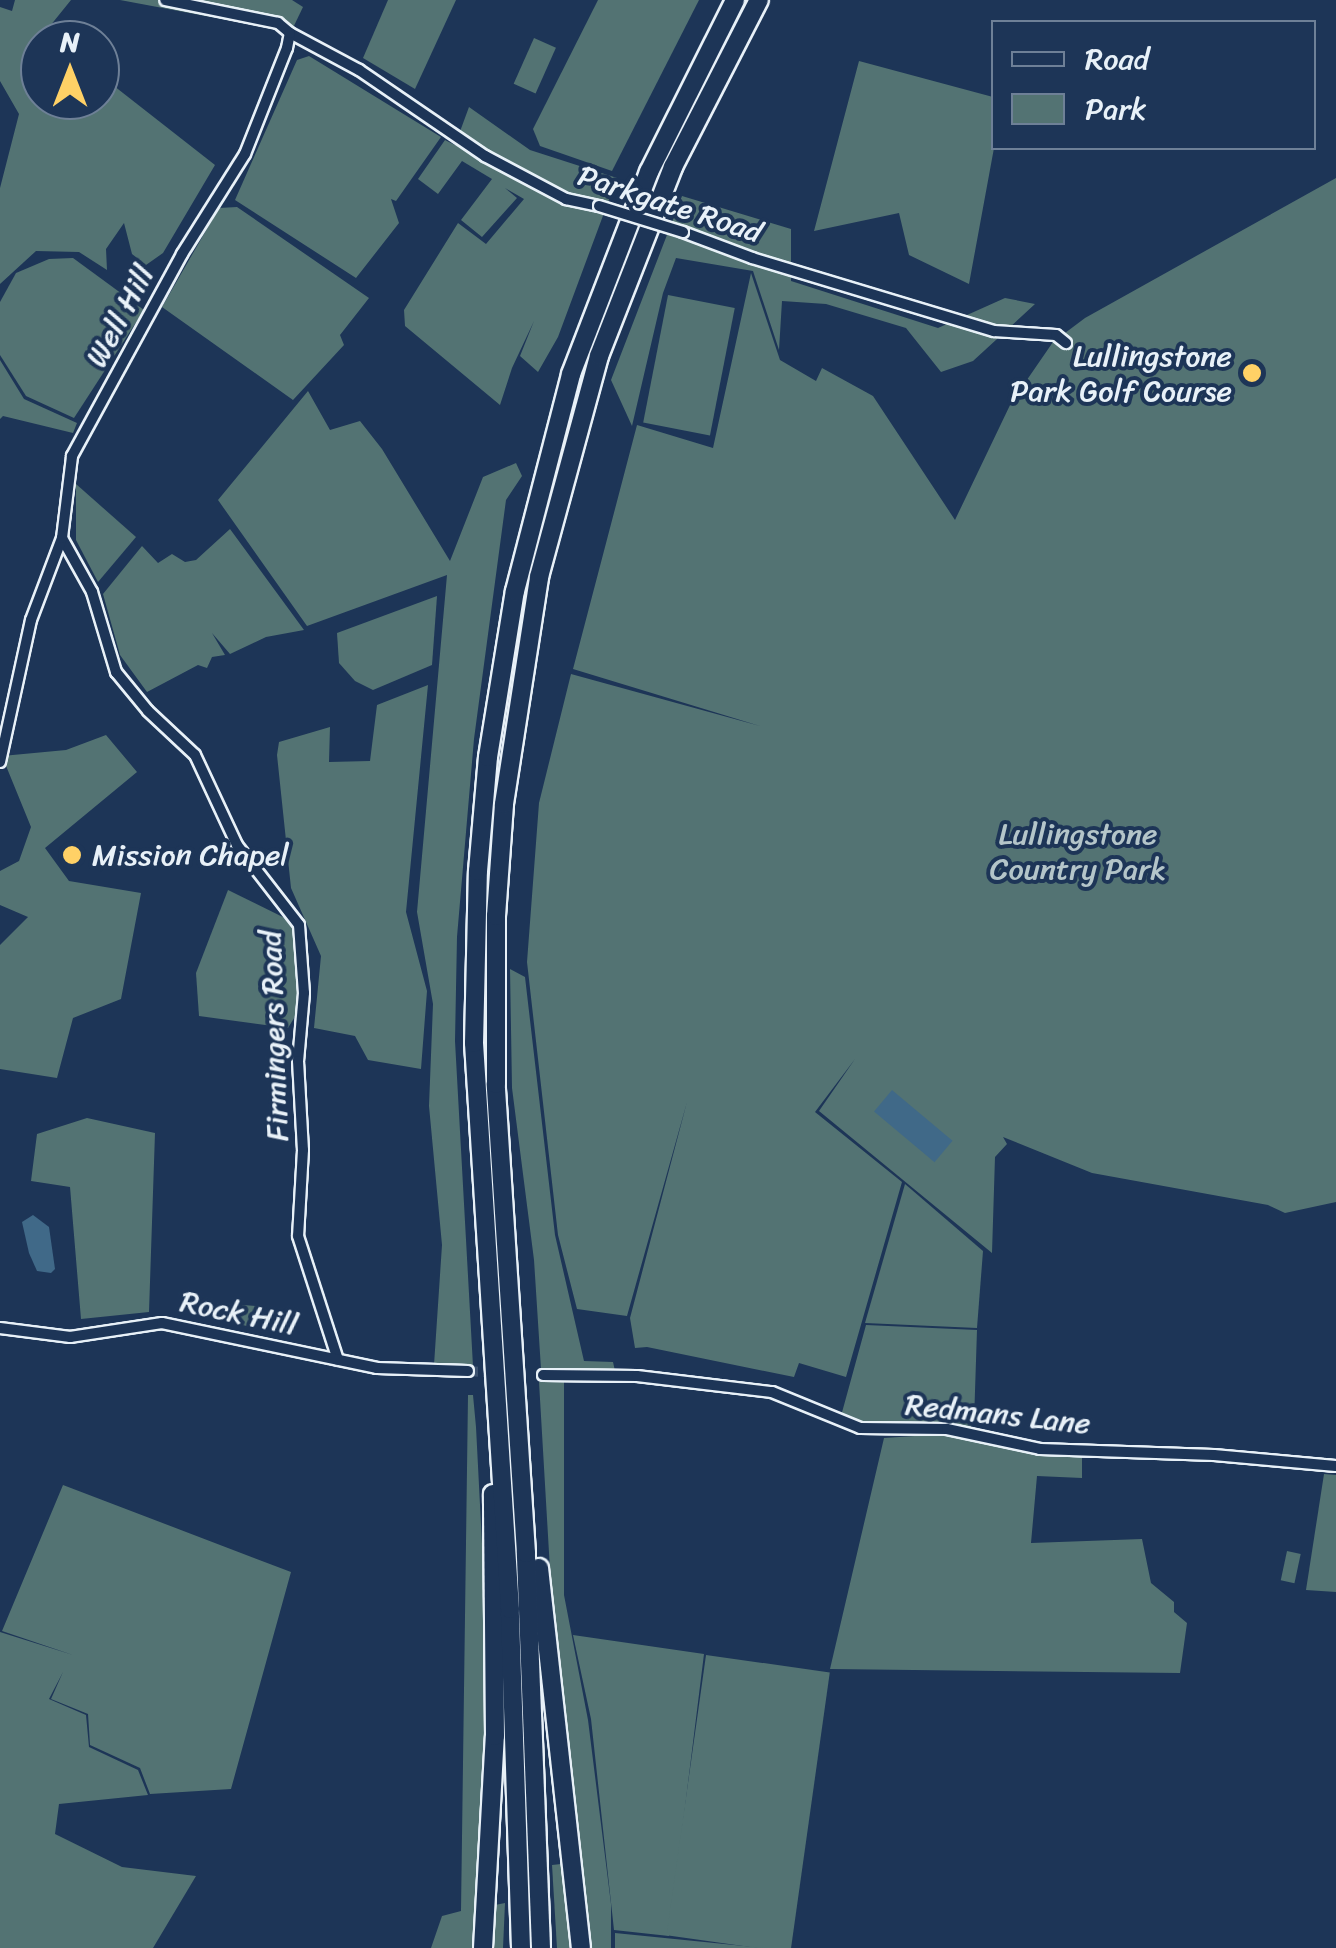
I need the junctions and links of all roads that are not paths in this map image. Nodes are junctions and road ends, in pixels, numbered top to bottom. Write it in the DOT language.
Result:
graph roads {
  1 [pos="165,0"];
  2 [pos="735,0"];
  3 [pos="759,0"];
  4 [pos="290,33"];
  5 [pos="1066,343"];
  6 [pos="62,538"];
  7 [pos="0,762"];
  8 [pos="508,1276"];
  9 [pos="0,1328"];
  10 [pos="338,1360"];
  11 [pos="468,1371"];
  12 [pos="543,1375"];
  13 [pos="499,1427"];
  14 [pos="1336,1466"];
  15 [pos="483,1948"];
  16 [pos="521,1948"];
  17 [pos="541,1948"];
  18 [pos="581,1948"];
  1 -- 4 [label="street"];
  2 -- 13 [label="highway"];
  3 -- 8 [label="highway"];
  4 -- 5 [label="street, Parkgate Road, bridge"];
  4 -- 6 [label="street, Well Hill"];
  6 -- 7 [label="street, Well Hill"];
  6 -- 10 [label="street, Firmingers Road"];
  8 -- 17 [label="highway"];
  8 -- 18 [label="highway"];
  9 -- 10 [label="street, Rock Hill"];
  10 -- 11 [label="street, Rock Hill"];
  12 -- 14 [label="street, Redmans Lane"];
  13 -- 15 [label="highway"];
  13 -- 16 [label="highway"];
}
